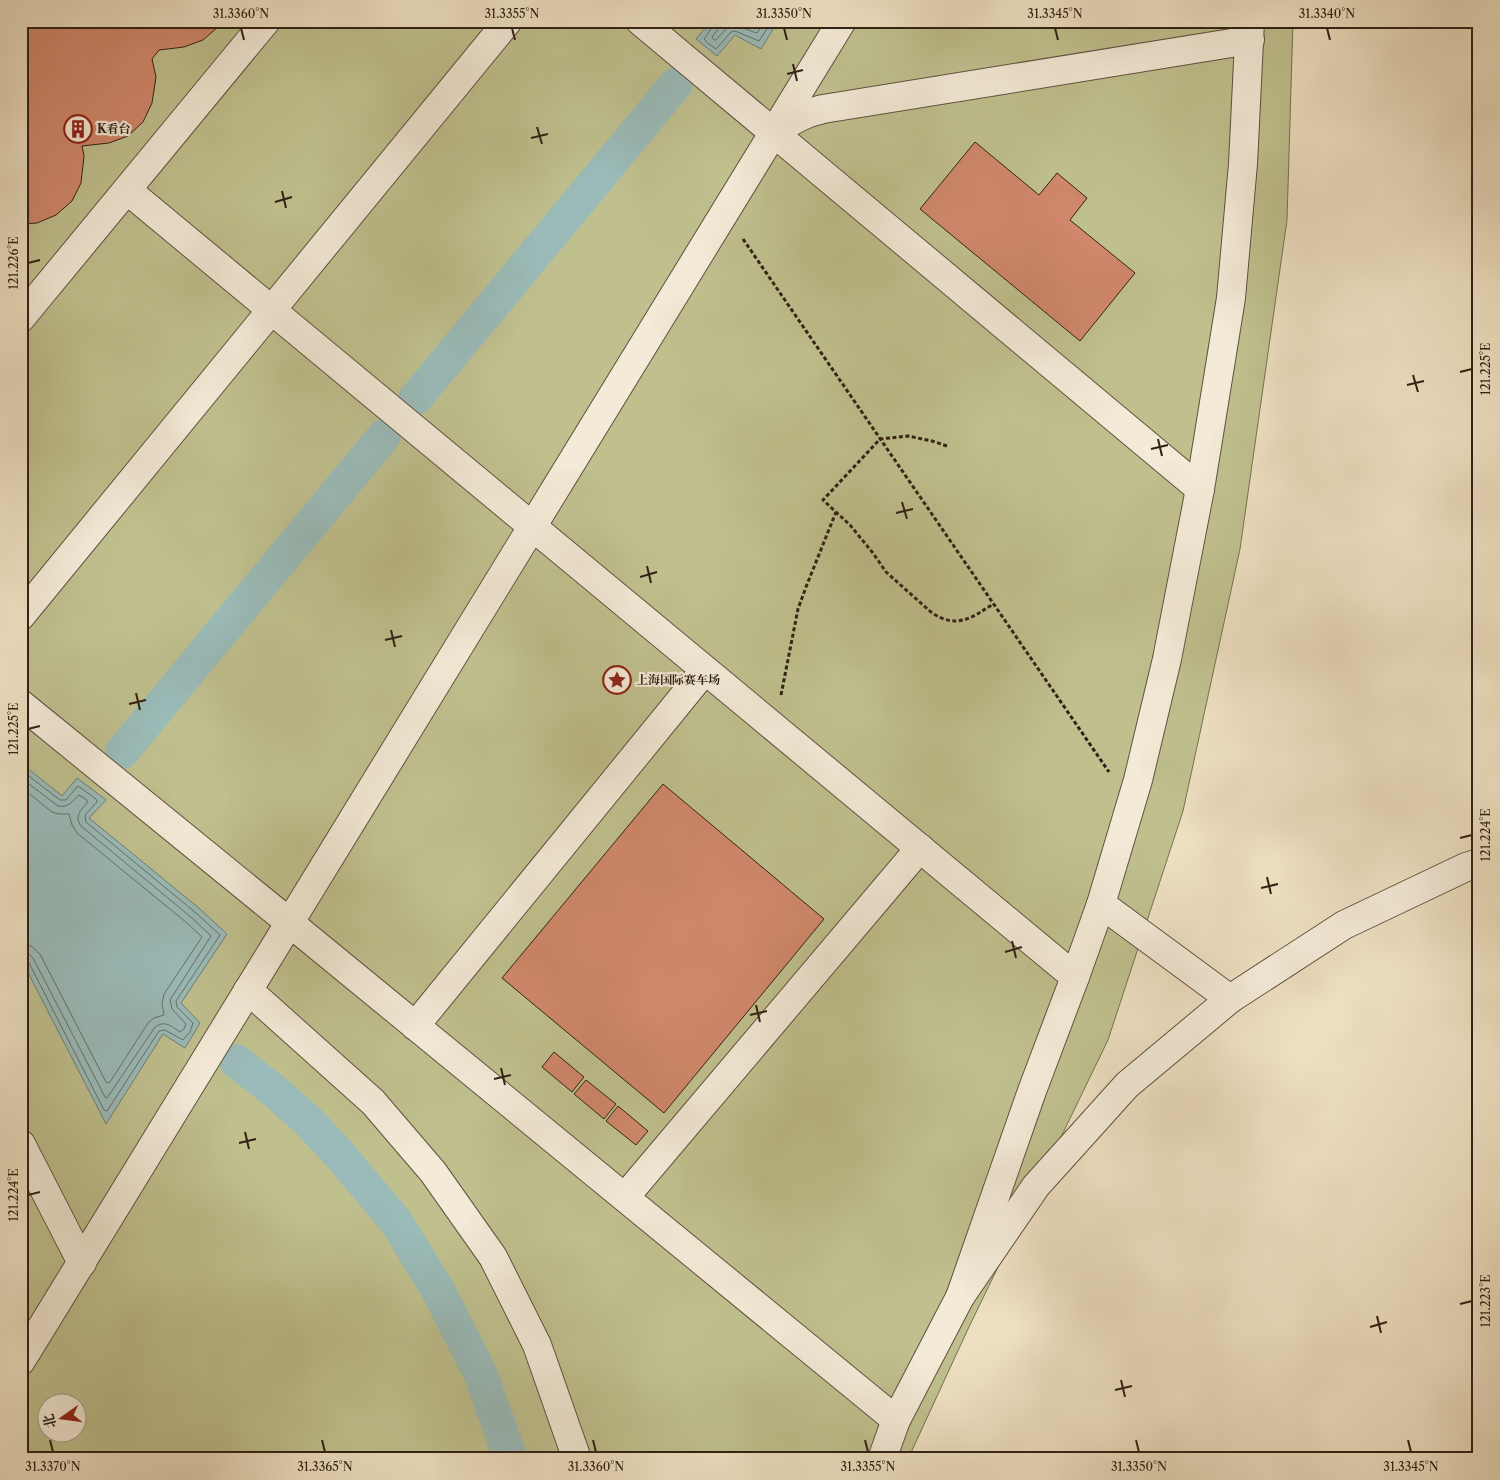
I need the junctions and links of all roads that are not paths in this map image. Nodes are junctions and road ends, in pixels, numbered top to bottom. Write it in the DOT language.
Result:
graph roads {
  1 [pos="266,21"];
  2 [pos="508,21"];
  3 [pos="640,21"];
  4 [pos="842,21"];
  5 [pos="1250,30"];
  6 [pos="814,66"];
  7 [pos="823,109"];
  8 [pos="773,133"];
  9 [pos="127,190"];
  10 [pos="272,310"];
  11 [pos="21,318"];
  12 [pos="1200,489"];
  13 [pos="532,527"];
  14 [pos="21,616"];
  15 [pos="705,670"];
  16 [pos="21,704"];
  17 [pos="920,848"];
  18 [pos="1479,863"];
  19 [pos="1101,904"];
  20 [pos="290,923"];
  21 [pos="1076,977"];
  22 [pos="248,990"];
  23 [pos="1230,999"];
  24 [pos="415,1026"];
  25 [pos="21,1144"];
  26 [pos="625,1198"];
  27 [pos="82,1263"];
  28 [pos="960,1296"];
  29 [pos="21,1361"];
  30 [pos="896,1420"];
  31 [pos="577,1459"];
  32 [pos="882,1459"];
  1 -- 9 [label="street"];
  2 -- 10 [label="street"];
  3 -- 8 [label="street"];
  4 -- 6 [label="street"];
  5 -- 7 [label="street"];
  5 -- 12 [label="street"];
  6 -- 7 [label="street"];
  6 -- 8 [label="street"];
  7 -- 8 [label="street"];
  8 -- 12 [label="street"];
  8 -- 13 [label="street"];
  9 -- 10 [label="street"];
  9 -- 11 [label="street"];
  10 -- 13 [label="street"];
  10 -- 14 [label="street"];
  12 -- 19 [label="street"];
  13 -- 15 [label="street"];
  13 -- 20 [label="street"];
  15 -- 17 [label="street"];
  15 -- 24 [label="street"];
  16 -- 20 [label="street"];
  17 -- 21 [label="street"];
  17 -- 26 [label="street"];
  18 -- 23 [label="street"];
  19 -- 21 [label="street"];
  19 -- 23 [label="street"];
  20 -- 22 [label="street"];
  20 -- 24 [label="street"];
  21 -- 28 [label="street"];
  22 -- 27 [label="street"];
  22 -- 31 [label="street"];
  23 -- 28 [label="street"];
  24 -- 26 [label="street"];
  25 -- 27 [label="street"];
  26 -- 30 [label="street"];
  27 -- 29 [label="street"];
  28 -- 30 [label="street"];
  30 -- 32 [label="street"];
}
